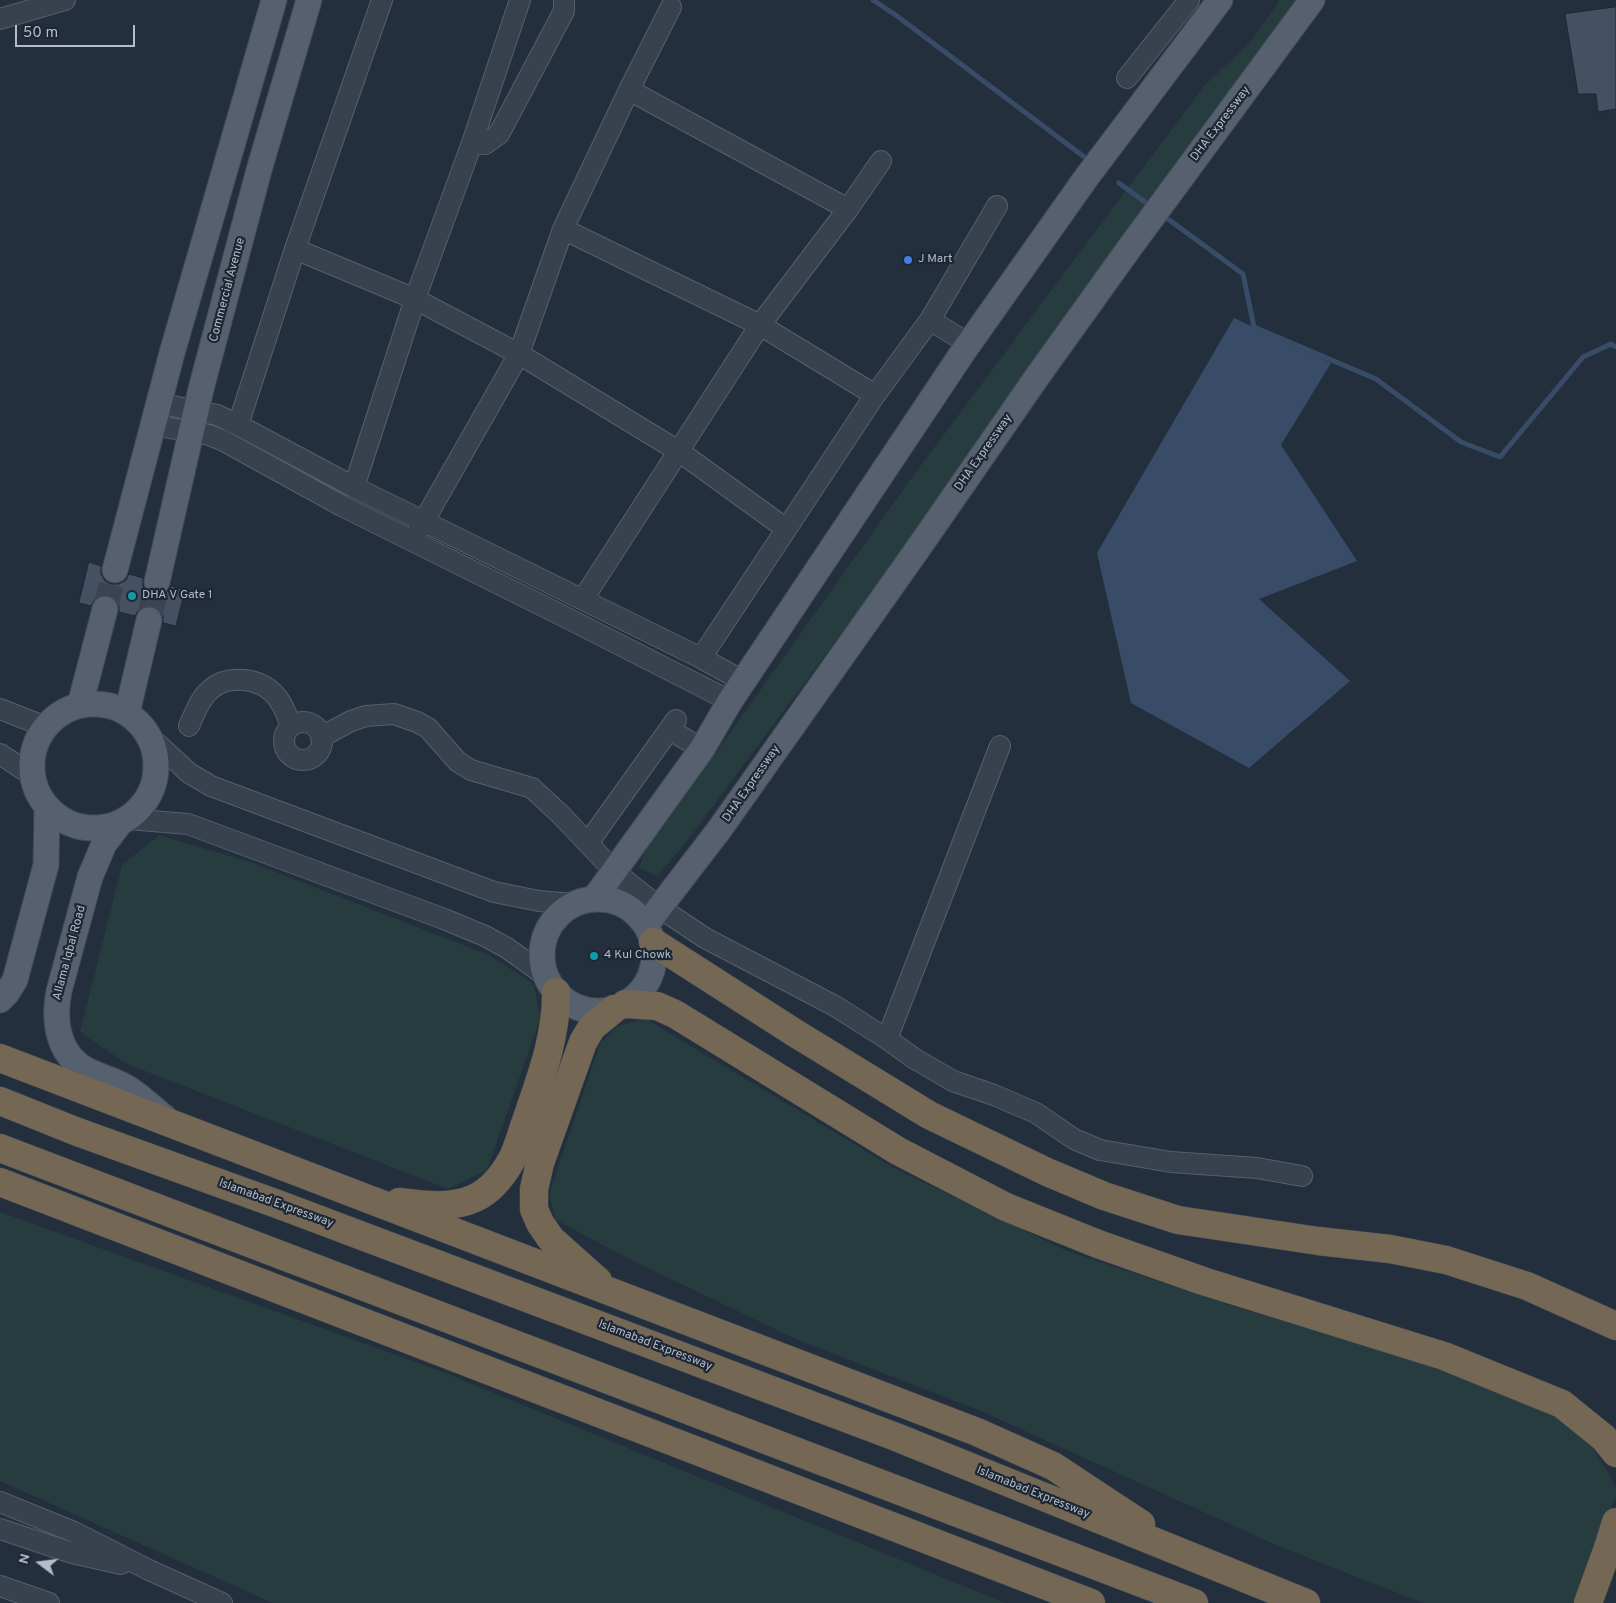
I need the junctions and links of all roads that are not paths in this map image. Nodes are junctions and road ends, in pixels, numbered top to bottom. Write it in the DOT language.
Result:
graph roads {
  1 [pos="66,0"];
  2 [pos="274,0"];
  3 [pos="309,0"];
  4 [pos="382,0"];
  5 [pos="520,0"];
  6 [pos="564,0"];
  7 [pos="1189,0"];
  8 [pos="1312,0"];
  9 [pos="1209,4"];
  10 [pos="671,7"];
  11 [pos="0,19"];
  12 [pos="1127,78"];
  13 [pos="629,90"];
  14 [pos="472,143"];
  15 [pos="881,161"];
  16 [pos="997,206"];
  17 [pos="848,209"];
  18 [pos="563,229"];
  19 [pos="295,249"];
  20 [pos="415,299"];
  21 [pos="930,320"];
  22 [pos="760,325"];
  23 [pos="969,344"];
  24 [pos="519,354"];
  25 [pos="875,395"];
  26 [pos="160,415"];
  27 [pos="194,421"];
  28 [pos="238,425"];
  29 [pos="680,452"];
  30 [pos="354,487"];
  31 [pos="424,522"];
  32 [pos="786,528"];
  33 [pos="412,541"];
  34 [pos="115,570"];
  35 [pos="158,582"];
  36 [pos="583,599"];
  37 [pos="105,609"];
  38 [pos="149,620"];
  39 [pos="700,658"];
  40 [pos="736,691"];
  41 [pos="80,705"];
  42 [pos="0,709"];
  43 [pos="128,713"];
  44 [pos="189,726"];
  45 [pos="291,726"];
  46 [pos="46,727"];
  47 [pos="148,735"];
  48 [pos="321,737"];
  49 [pos="1000,746"];
  50 [pos="702,749"];
  51 [pos="0,754"];
  52 [pos="33,776"];
  53 [pos="48,807"];
  54 [pos="124,821"];
  55 [pos="588,843"];
  56 [pos="615,872"];
  57 [pos="584,901"];
  58 [pos="653,925"];
  59 [pos="551,984"];
  60 [pos="0,1000"];
  61 [pos="620,1007"];
  62 [pos="888,1039"];
  63 [pos="0,1058"];
  64 [pos="0,1101"];
  65 [pos="172,1124"];
  66 [pos="0,1148"];
  67 [pos="1302,1176"];
  68 [pos="0,1182"];
  69 [pos="370,1200"];
  70 [pos="611,1292"];
  71 [pos="1616,1326"];
  72 [pos="1616,1453"];
  73 [pos="0,1502"];
  74 [pos="1616,1522"];
  75 [pos="0,1529"];
  76 [pos="1190,1556"];
  77 [pos="149,1570"];
  78 [pos="1028,1579"];
  79 [pos="0,1586"];
  80 [pos="49,1603"];
  81 [pos="222,1603"];
  82 [pos="1063,1603"];
  83 [pos="1091,1603"];
  84 [pos="1194,1603"];
  85 [pos="1306,1603"];
  86 [pos="1588,1603"];
  1 -- 11 [label="street"];
  2 -- 26 [label="main road"];
  3 -- 27 [label="main road, Commercial Avenue"];
  4 -- 19 [label="street"];
  5 -- 14 [label="street"];
  6 -- 14 [label="street"];
  7 -- 12 [label="street"];
  8 -- 58 [label="main road, DHA Expressway"];
  9 -- 23 [label="main road"];
  10 -- 13 [label="street"];
  13 -- 17 [label="street"];
  13 -- 18 [label="street"];
  14 -- 20 [label="street"];
  15 -- 17 [label="street"];
  16 -- 21 [label="street"];
  17 -- 22 [label="street"];
  18 -- 22 [label="street"];
  18 -- 24 [label="street"];
  19 -- 20 [label="street"];
  19 -- 28 [label="street"];
  20 -- 24 [label="street"];
  20 -- 30 [label="street"];
  21 -- 23 [label="street"];
  21 -- 25 [label="street"];
  22 -- 25 [label="street"];
  22 -- 29 [label="street"];
  23 -- 40 [label="main road"];
  24 -- 29 [label="street"];
  24 -- 31 [label="street"];
  25 -- 32 [label="street"];
  26 -- 27 [label="street"];
  26 -- 34 [label="main road"];
  27 -- 28 [label="street"];
  27 -- 33 [label="street"];
  27 -- 35 [label="main road, Commercial Avenue"];
  28 -- 30 [label="street"];
  29 -- 32 [label="street"];
  29 -- 36 [label="street"];
  30 -- 31 [label="street"];
  31 -- 33 [label="street"];
  31 -- 36 [label="street"];
  32 -- 39 [label="street"];
  33 -- 40 [label="street"];
  36 -- 39 [label="street"];
  37 -- 41 [label="main road"];
  38 -- 43 [label="main road"];
  39 -- 40 [label="street"];
  40 -- 50 [label="main road"];
  41 -- 43 [label="main road, Allama Iqbal Road"];
  41 -- 46 [label="main road, Allama Iqbal Road"];
  42 -- 46 [label="street"];
  43 -- 47 [label="main road, Allama Iqbal Road"];
  44 -- 45 [label="street"];
  45 -- 48 [label="street"];
  45 -- 48 [label="street"];
  46 -- 52 [label="main road, Allama Iqbal Road"];
  47 -- 54 [label="main road, Allama Iqbal Road"];
  47 -- 57 [label="street"];
  48 -- 55 [label="street"];
  49 -- 62 [label="street"];
  50 -- 55 [label="street"];
  50 -- 56 [label="main road"];
  51 -- 52 [label="street"];
  52 -- 53 [label="main road, Allama Iqbal Road"];
  53 -- 54 [label="main road, Allama Iqbal Road"];
  53 -- 60 [label="main road"];
  54 -- 59 [label="street"];
  54 -- 65 [label="main road, Allama Iqbal Road"];
  55 -- 56 [label="street"];
  56 -- 57 [label="main road"];
  56 -- 58 [label="street"];
  57 -- 58 [label="main road"];
  57 -- 59 [label="main road"];
  58 -- 61 [label="main road"];
  58 -- 62 [label="street"];
  58 -- 71 [label="highway"];
  59 -- 61 [label="main road"];
  59 -- 69 [label="highway"];
  61 -- 70 [label="highway"];
  61 -- 72 [label="highway"];
  62 -- 67 [label="street"];
  63 -- 65 [label="highway"];
  64 -- 76 [label="highway, Islamabad Expressway"];
  65 -- 69 [label="highway"];
  66 -- 84 [label="highway"];
  68 -- 78 [label="highway"];
  69 -- 70 [label="highway"];
  70 -- 76 [label="highway"];
  73 -- 77 [label="street"];
  74 -- 86 [label="highway"];
  75 -- 77 [label="street"];
  76 -- 85 [label="highway, Islamabad Expressway"];
  77 -- 81 [label="street"];
  78 -- 82 [label="highway"];
  78 -- 83 [label="highway"];
  79 -- 80 [label="street"];
}
